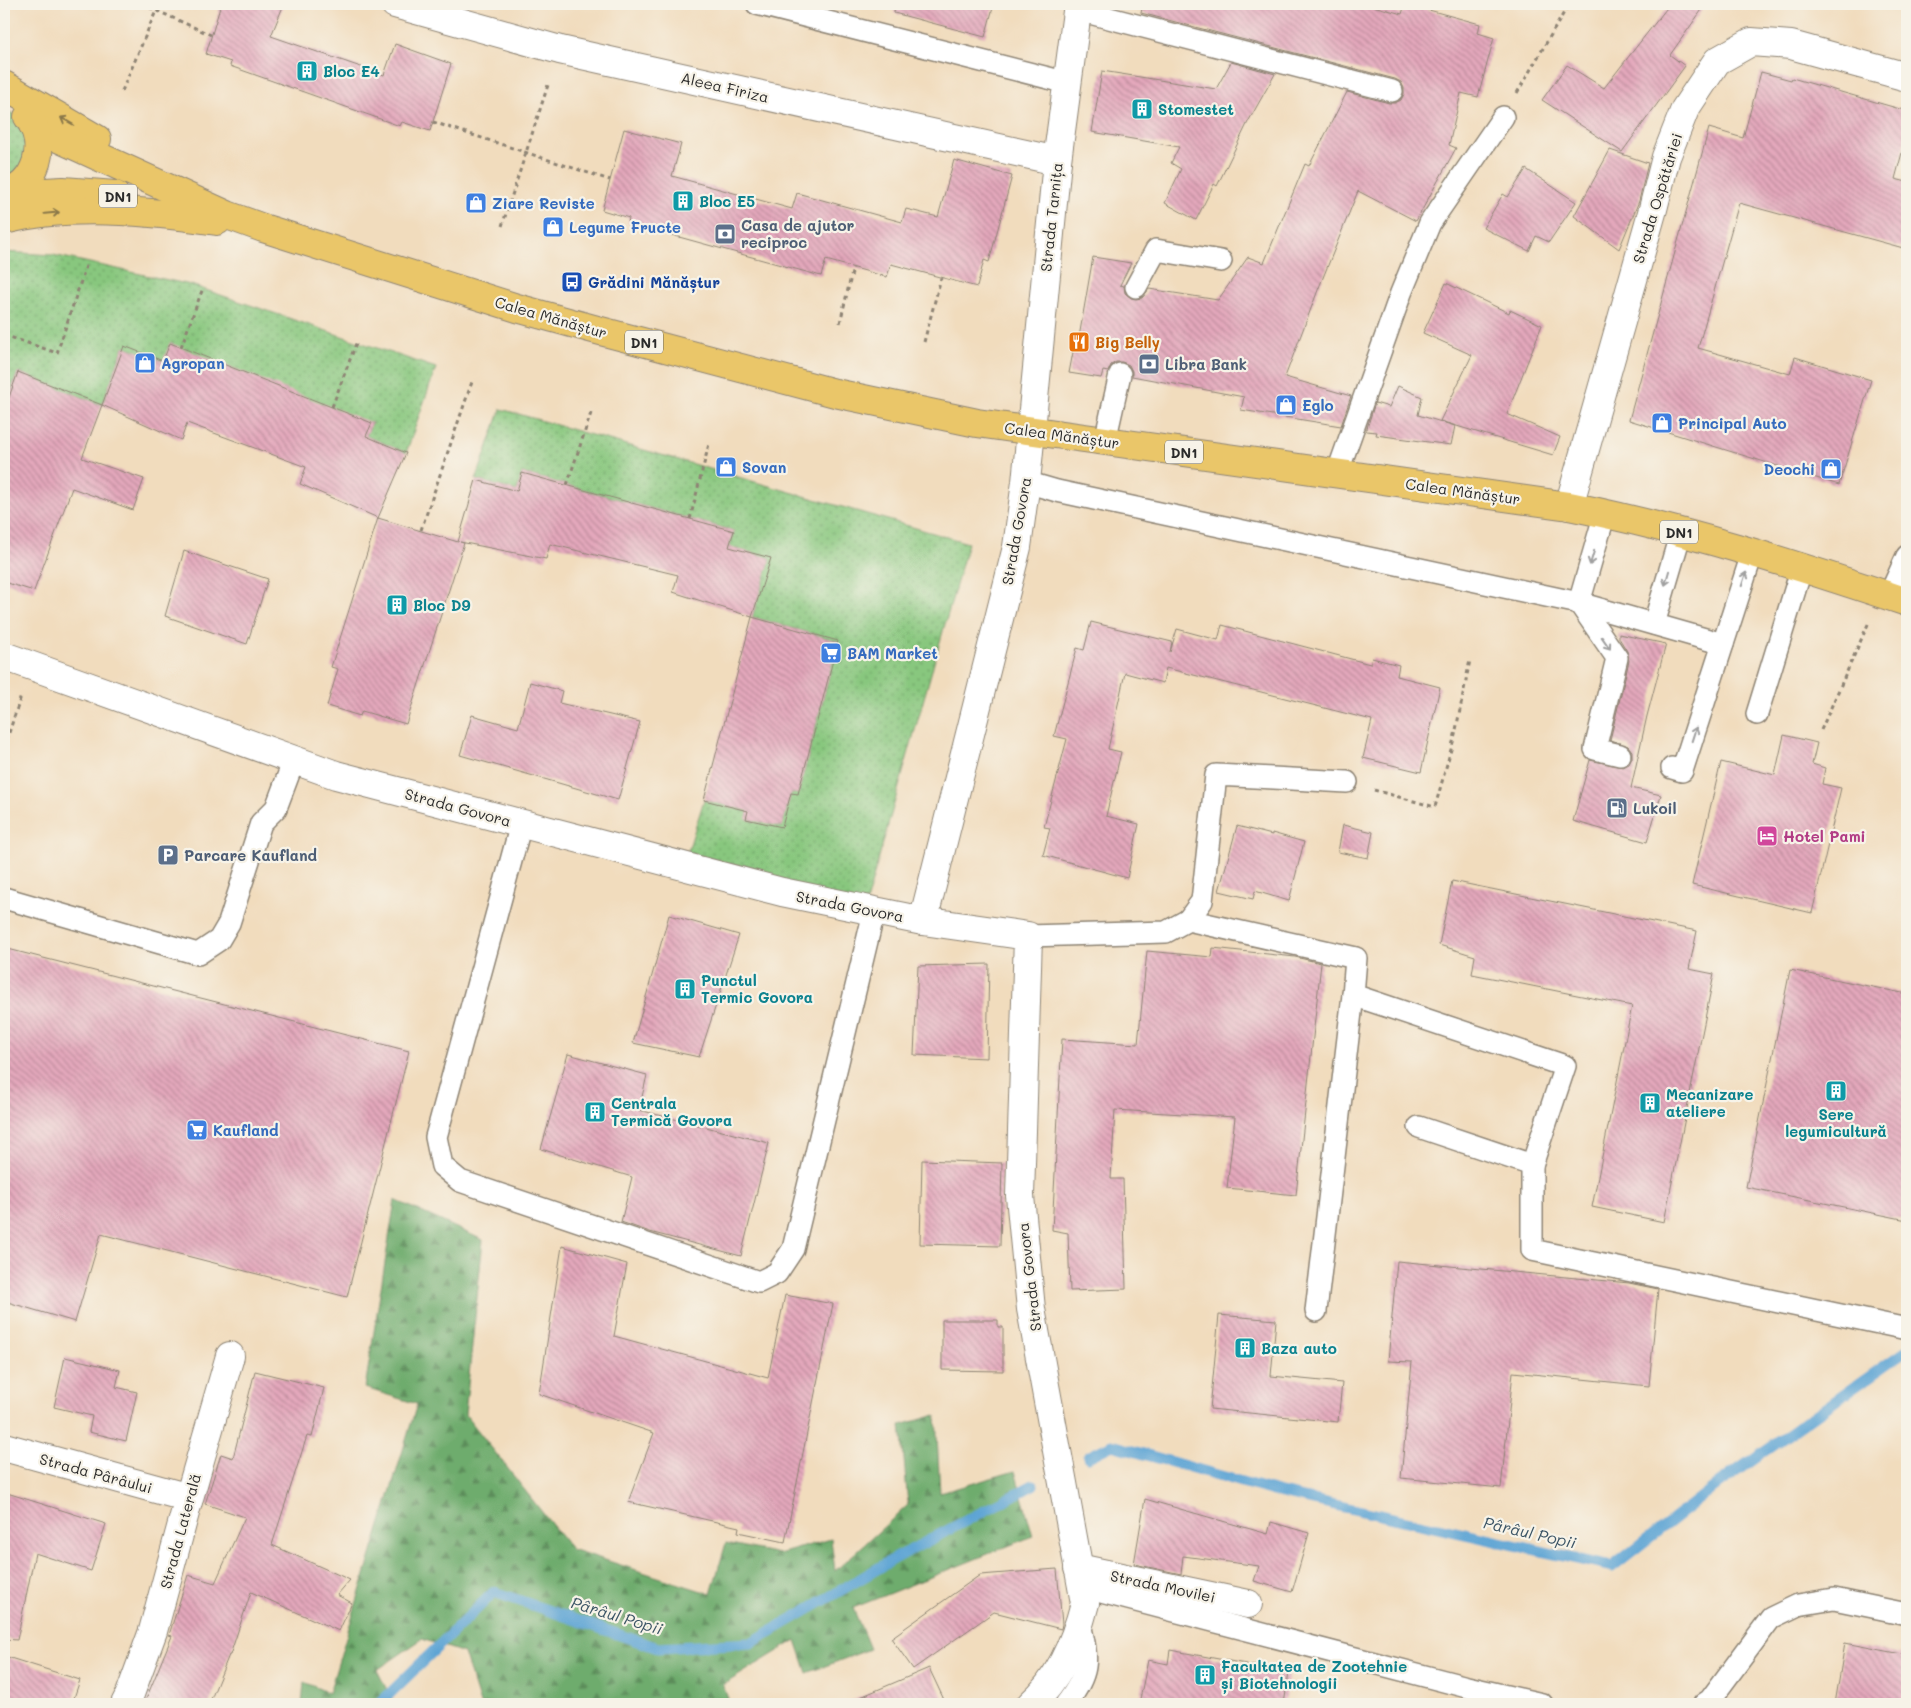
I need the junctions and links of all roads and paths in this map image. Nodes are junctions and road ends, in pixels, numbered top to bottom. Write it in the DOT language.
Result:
graph roads {
  1 [pos="142,4"];
  2 [pos="159,4"];
  3 [pos="395,4"];
  4 [pos="757,4"];
  5 [pos="1569,4"];
  6 [pos="1078,7"];
  7 [pos="156,11"];
  8 [pos="211,35"];
  9 [pos="560,50"];
  10 [pos="1907,77"];
  11 [pos="1068,83"];
  12 [pos="4,85"];
  13 [pos="122,91"];
  14 [pos="1392,91"];
  15 [pos="4,100"];
  16 [pos="1503,117"];
  17 [pos="433,122"];
  18 [pos="34,127"];
  19 [pos="526,153"];
  20 [pos="1057,161"];
  21 [pos="610,180"];
  22 [pos="5,203"];
  23 [pos="227,216"];
  24 [pos="502,226"];
  25 [pos="263,228"];
  26 [pos="1221,261"];
  27 [pos="87,262"];
  28 [pos="853,268"];
  29 [pos="941,278"];
  30 [pos="203,288"];
  31 [pos="1136,288"];
  32 [pos="840,323"];
  33 [pos="4,335"];
  34 [pos="357,341"];
  35 [pos="924,342"];
  36 [pos="181,348"];
  37 [pos="1120,374"];
  38 [pos="473,379"];
  39 [pos="332,407"];
  40 [pos="591,414"];
  41 [pos="1030,431"];
  42 [pos="1105,441"];
  43 [pos="709,444"];
  44 [pos="1337,474"];
  45 [pos="1026,482"];
  46 [pos="567,485"];
  47 [pos="1569,506"];
  48 [pos="1605,513"];
  49 [pos="690,519"];
  50 [pos="421,530"];
  51 [pos="1680,532"];
  52 [pos="1753,551"];
  53 [pos="1907,556"];
  54 [pos="1802,567"];
  55 [pos="1898,599"];
  56 [pos="1579,603"];
  57 [pos="1869,622"];
  58 [pos="1654,624"];
  59 [pos="1723,644"];
  60 [pos="4,656"];
  61 [pos="1470,660"];
  62 [pos="22,693"];
  63 [pos="1757,714"];
  64 [pos="1821,730"];
  65 [pos="4,748"];
  66 [pos="1620,755"];
  67 [pos="294,760"];
  68 [pos="1672,768"];
  69 [pos="1346,782"];
  70 [pos="521,824"];
  71 [pos="4,898"];
  72 [pos="874,912"];
  73 [pos="923,920"];
  74 [pos="1188,920"];
  75 [pos="1028,936"];
  76 [pos="1353,994"];
  77 [pos="1419,1127"];
  78 [pos="1532,1165"];
  79 [pos="1316,1311"];
  80 [pos="1907,1329"];
  81 [pos="230,1356"];
  82 [pos="4,1447"];
  83 [pos="189,1498"];
  84 [pos="1080,1578"];
  85 [pos="1248,1604"];
  86 [pos="1907,1614"];
  87 [pos="1080,1624"];
  88 [pos="1709,1703"];
  89 [pos="125,1704"];
  90 [pos="1031,1704"];
  91 [pos="1066,1704"];
  92 [pos="1542,1704"];
  1 -- 7 [label="path"];
  2 -- 7 [label="path"];
  3 -- 9 [label="street, Aleea Firiza"];
  4 -- 11 [label="lane"];
  5 -- 16 [label="path"];
  6 -- 11 [label="street, Strada Tarnița"];
  6 -- 14 [label="lane"];
  7 -- 8 [label="path"];
  7 -- 13 [label="path"];
  9 -- 19 [label="path"];
  9 -- 20 [label="street, Aleea Firiza"];
  10 -- 47 [label="street, Strada Ospătăriei"];
  11 -- 20 [label="street, Strada Tarnița"];
  25 -- 12 [label="main road, one-way"];
  15 -- 18 [label="main road, Calea Mănăștur / DN1"];
  16 -- 44 [label="lane"];
  17 -- 19 [label="path"];
  18 -- 22 [label="main road"];
  18 -- 23 [label="main road, Calea Mănăștur / DN1"];
  19 -- 21 [label="path"];
  19 -- 24 [label="path"];
  20 -- 41 [label="street, Strada Tarnița"];
  22 -- 23 [label="main road, Calea Mănăștur / DN1"];
  22 -- 25 [label="main road, one-way"];
  23 -- 25 [label="main road, Calea Mănăștur / DN1"];
  25 -- 41 [label="main road, Calea Mănăștur / DN1"];
  26 -- 31 [label="lane"];
  27 -- 33 [label="path"];
  28 -- 32 [label="path"];
  29 -- 35 [label="path"];
  30 -- 36 [label="path"];
  34 -- 39 [label="path"];
  37 -- 42 [label="lane"];
  38 -- 50 [label="path"];
  40 -- 46 [label="path"];
  41 -- 42 [label="main road, Calea Mănăștur / DN1"];
  41 -- 45 [label="street, Strada Govora"];
  42 -- 44 [label="main road, Calea Mănăștur / DN1"];
  43 -- 49 [label="path"];
  44 -- 47 [label="main road, Calea Mănăștur / DN1"];
  45 -- 56 [label="lane"];
  45 -- 73 [label="street, Strada Govora"];
  47 -- 48 [label="main road, Calea Mănăștur / DN1"];
  48 -- 51 [label="main road, Calea Mănăștur / DN1"];
  48 -- 56 [label="lane, one-way"];
  51 -- 52 [label="main road, Calea Mănăștur / DN1"];
  51 -- 58 [label="lane, one-way"];
  52 -- 54 [label="main road, Calea Mănăștur / DN1"];
  59 -- 52 [label="lane, one-way"];
  53 -- 55 [label="lane"];
  54 -- 55 [label="main road, Calea Mănăștur / DN1"];
  54 -- 63 [label="lane"];
  56 -- 58 [label="lane"];
  56 -- 66 [label="lane, one-way"];
  57 -- 64 [label="path"];
  58 -- 59 [label="lane"];
  68 -- 59 [label="lane, one-way"];
  60 -- 67 [label="street, Strada Govora"];
  61 -- 69 [label="path"];
  62 -- 65 [label="path"];
  67 -- 70 [label="street, Strada Govora"];
  67 -- 71 [label="lane"];
  69 -- 74 [label="lane"];
  70 -- 72 [label="street, Strada Govora"];
  70 -- 72 [label="lane"];
  72 -- 73 [label="street, Strada Govora"];
  73 -- 75 [label="street, Strada Govora"];
  74 -- 75 [label="lane"];
  74 -- 76 [label="lane"];
  75 -- 84 [label="street, Strada Govora"];
  76 -- 78 [label="lane"];
  76 -- 79 [label="lane"];
  77 -- 78 [label="lane"];
  78 -- 80 [label="lane"];
  81 -- 83 [label="street, Strada Laterală"];
  82 -- 83 [label="street, Strada Pârâului"];
  83 -- 89 [label="street, Strada Laterală"];
  84 -- 85 [label="street, Strada Movilei"];
  84 -- 87 [label="street, Strada Govora"];
  84 -- 92 [label="lane"];
  86 -- 88 [label="lane"];
  87 -- 90 [label="street, Strada Govora"];
  87 -- 91 [label="lane"];
}
